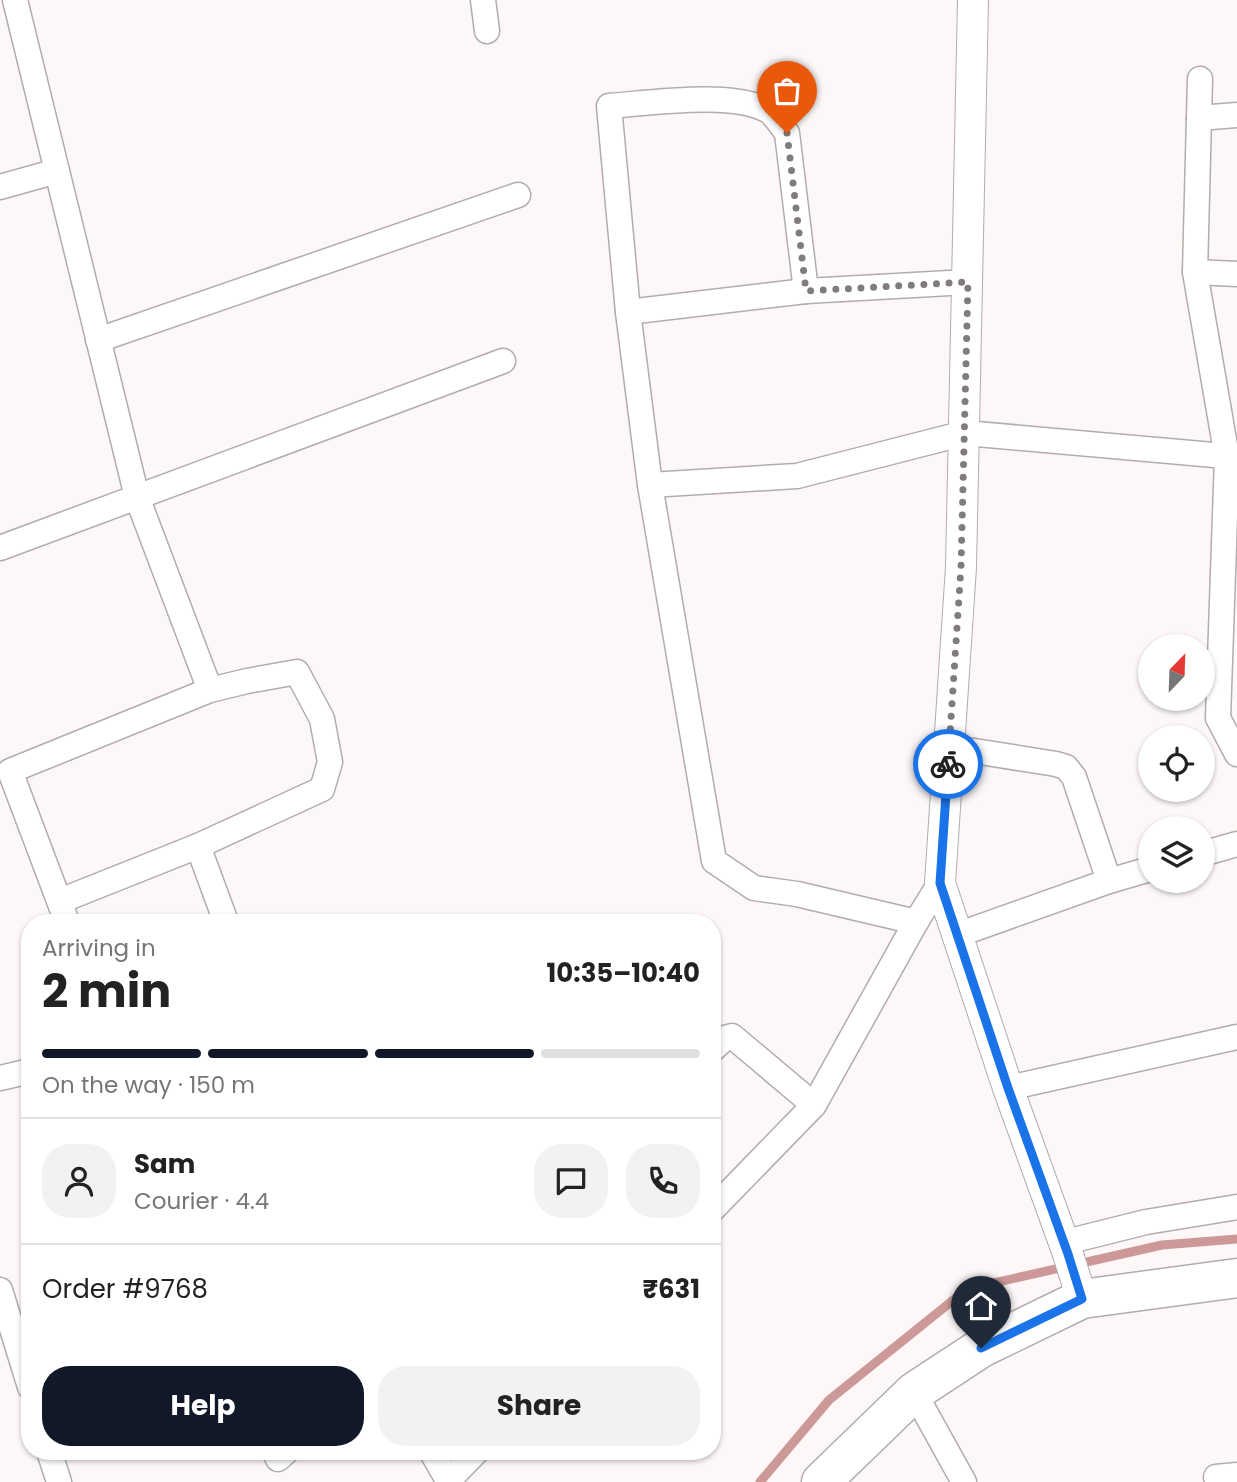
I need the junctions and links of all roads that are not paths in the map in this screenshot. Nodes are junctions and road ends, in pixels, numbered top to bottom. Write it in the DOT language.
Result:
graph roads {
  1 [pos="15,0"];
  2 [pos="483,0"];
  3 [pos="973,0"];
  4 [pos="487,31"];
  5 [pos="1200,79"];
  6 [pos="1237,115"];
  7 [pos="1199,118"];
  8 [pos="57,171"];
  9 [pos="0,187"];
  10 [pos="518,195"];
  11 [pos="1195,272"];
  12 [pos="1237,274"];
  13 [pos="968,282"];
  14 [pos="806,291"];
  15 [pos="628,312"];
  16 [pos="98,340"];
  17 [pos="503,361"];
  18 [pos="965,433"];
  19 [pos="1232,457"];
  20 [pos="650,485"];
  21 [pos="136,497"];
  22 [pos="0,548"];
  23 [pos="210,690"];
  24 [pos="949,747"];
  25 [pos="1237,754"];
  26 [pos="1237,844"];
  27 [pos="198,846"];
  28 [pos="1215,850"];
  29 [pos="1138,873"];
  30 [pos="1109,881"];
  31 [pos="940,883"];
  32 [pos="64,912"];
  33 [pos="223,914"];
  34 [pos="916,922"];
  35 [pos="957,935"];
  36 [pos="1237,1037"];
  37 [pos="721,1042"];
  38 [pos="21,1073"];
  39 [pos="0,1078"];
  40 [pos="1008,1088"];
  41 [pos="814,1105"];
  42 [pos="721,1201"];
  43 [pos="1237,1208"];
  44 [pos="1065,1248"];
  45 [pos="1237,1278"];
  46 [pos="0,1290"];
  47 [pos="1079,1290"];
  48 [pos="21,1358"];
  49 [pos="914,1392"];
  50 [pos="53,1460"];
  51 [pos="436,1460"];
  52 [pos="469,1460"];
  53 [pos="59,1482"];
  54 [pos="448,1482"];
  55 [pos="821,1482"];
  56 [pos="964,1482"];
  1 -- 8 [label="street"];
  2 -- 4 [label="street"];
  3 -- 13 [label="street"];
  5 -- 7 [label="street"];
  6 -- 7 [label="street"];
  7 -- 11 [label="street"];
  8 -- 9 [label="street"];
  8 -- 16 [label="street"];
  10 -- 16 [label="street"];
  11 -- 12 [label="street"];
  11 -- 19 [label="street"];
  13 -- 14 [label="street"];
  13 -- 18 [label="street"];
  14 -- 15 [label="street"];
  14 -- 15 [label="street"];
  15 -- 20 [label="street"];
  16 -- 21 [label="street"];
  17 -- 21 [label="street"];
  18 -- 19 [label="street"];
  18 -- 20 [label="street"];
  18 -- 24 [label="street"];
  19 -- 25 [label="street"];
  20 -- 34 [label="street"];
  21 -- 22 [label="street"];
  21 -- 23 [label="street"];
  23 -- 27 [label="street"];
  23 -- 32 [label="street"];
  24 -- 30 [label="street"];
  24 -- 31 [label="street"];
  26 -- 28 [label="street"];
  27 -- 32 [label="street"];
  27 -- 33 [label="street"];
  29 -- 30 [label="street"];
  30 -- 35 [label="street"];
  31 -- 34 [label="street"];
  31 -- 35 [label="street"];
  34 -- 41 [label="street"];
  35 -- 40 [label="street"];
  36 -- 40 [label="street"];
  37 -- 41 [label="street"];
  38 -- 39 [label="street"];
  40 -- 44 [label="street"];
  41 -- 42 [label="street"];
  43 -- 44 [label="street"];
  44 -- 47 [label="street"];
  45 -- 47 [label="highway"];
  46 -- 48 [label="street"];
  47 -- 49 [label="highway"];
  49 -- 55 [label="highway"];
  49 -- 56 [label="street"];
  50 -- 53 [label="street"];
  51 -- 54 [label="street"];
  52 -- 54 [label="street"];
}
